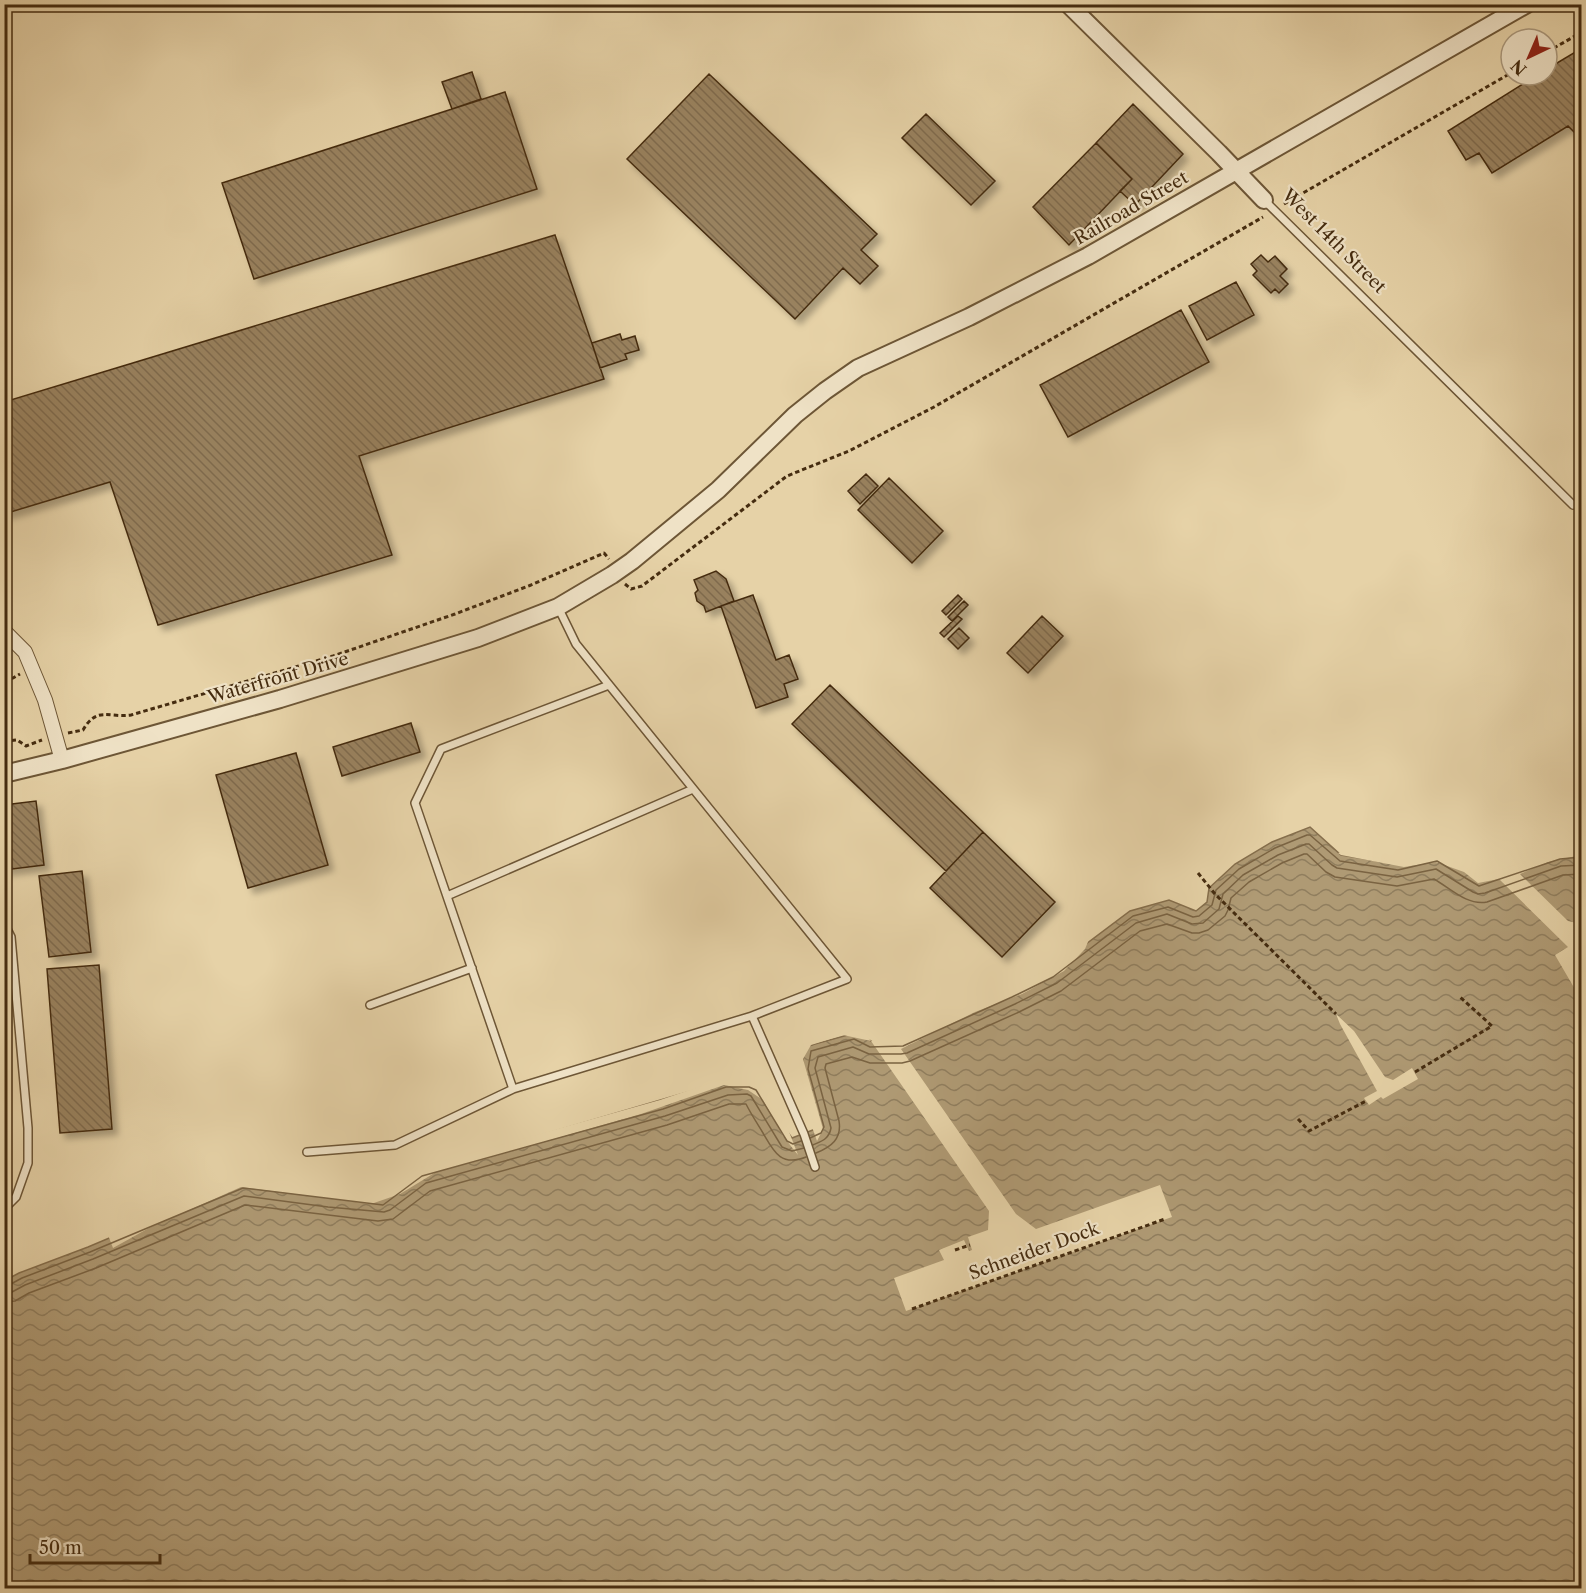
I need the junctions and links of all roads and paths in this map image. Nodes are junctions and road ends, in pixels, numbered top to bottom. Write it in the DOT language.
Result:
graph roads {
  1 [pos="1068,4"];
  2 [pos="1527,4"];
  3 [pos="1581,32"];
  4 [pos="1559,45"];
  5 [pos="1236,171"];
  6 [pos="1264,200"];
  7 [pos="1573,505"];
  8 [pos="558,607"];
  9 [pos="4,631"];
  10 [pos="609,684"];
  11 [pos="62,760"];
  12 [pos="4,774"];
  13 [pos="693,789"];
  14 [pos="1198,873"];
  15 [pos="447,896"];
  16 [pos="4,923"];
  17 [pos="472,968"];
  18 [pos="1460,997"];
  19 [pos="370,1005"];
  20 [pos="1336,1014"];
  21 [pos="752,1016"];
  22 [pos="1415,1072"];
  23 [pos="513,1089"];
  24 [pos="1366,1101"];
  25 [pos="1298,1119"];
  26 [pos="307,1152"];
  27 [pos="815,1167"];
  28 [pos="4,1209"];
  29 [pos="1166,1219"];
  30 [pos="970,1245"];
  31 [pos="955,1250"];
  32 [pos="912,1309"];
  1 -- 5 [label="street, West 14th Street"];
  2 -- 5 [label="street, Railroad Street"];
  3 -- 4 [label="path"];
  5 -- 6 [label="street, West 14th Street"];
  5 -- 8 [label="street, Railroad Street"];
  6 -- 7 [label="lane, West 14th Street"];
  8 -- 10 [label="lane"];
  8 -- 11 [label="street, Waterfront Drive"];
  9 -- 11 [label="street"];
  10 -- 13 [label="lane"];
  10 -- 15 [label="lane"];
  11 -- 12 [label="street, Waterfront Drive"];
  13 -- 15 [label="lane"];
  13 -- 21 [label="lane"];
  14 -- 20 [label="path"];
  15 -- 17 [label="lane"];
  16 -- 28 [label="lane"];
  17 -- 19 [label="lane"];
  17 -- 23 [label="lane"];
  18 -- 22 [label="path"];
  21 -- 23 [label="lane"];
  21 -- 27 [label="lane"];
  23 -- 26 [label="lane"];
  24 -- 25 [label="path"];
  29 -- 32 [label="path, Schneider Dock"];
  30 -- 31 [label="path"];
}
